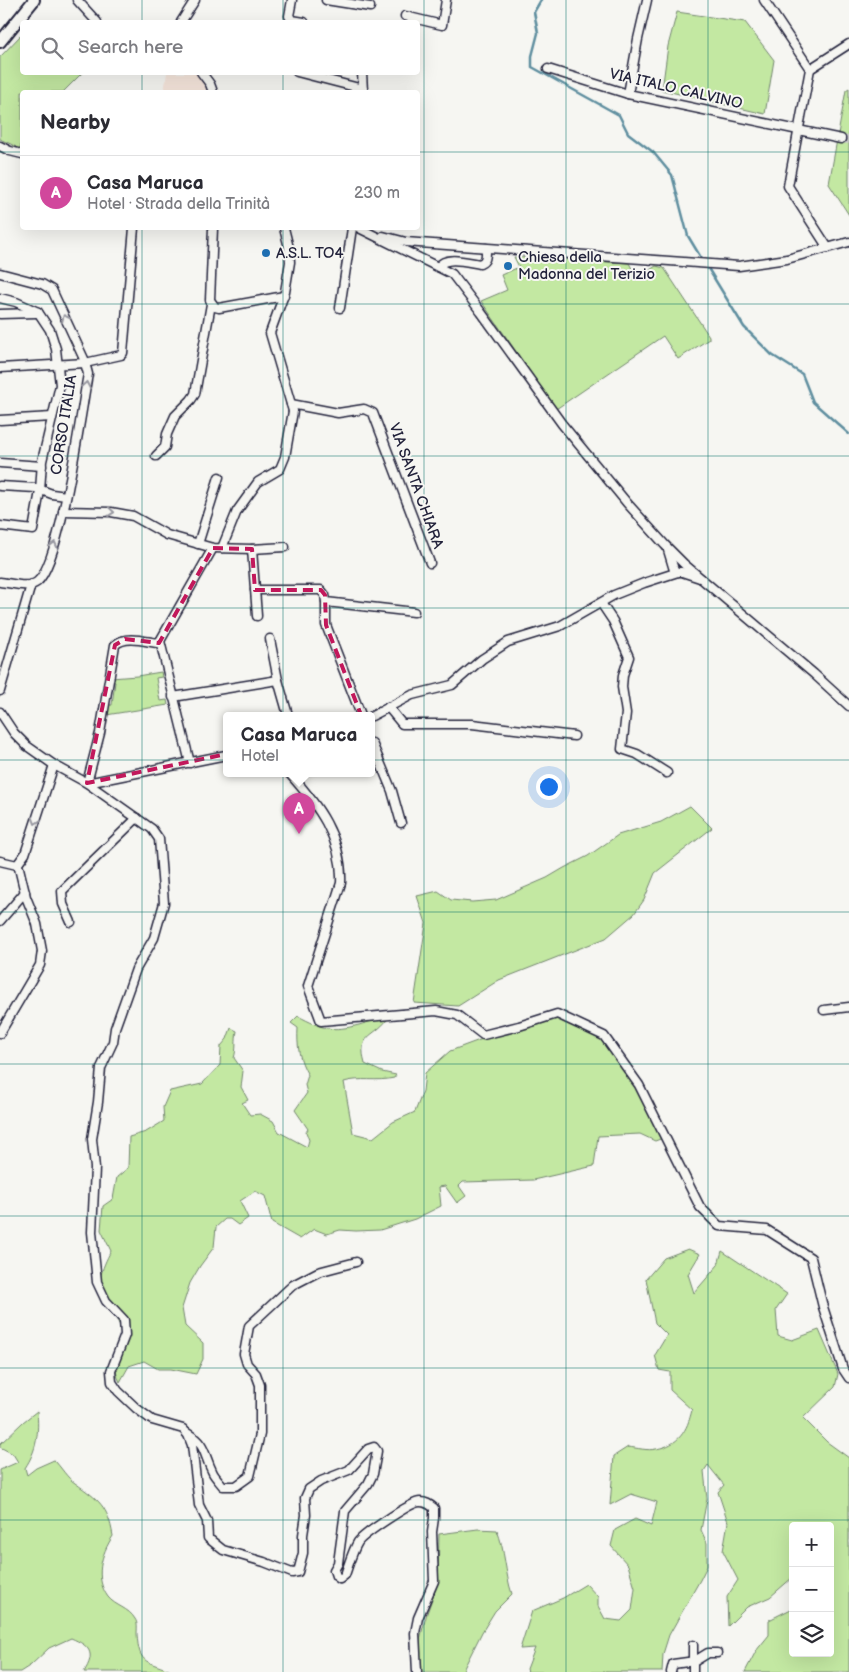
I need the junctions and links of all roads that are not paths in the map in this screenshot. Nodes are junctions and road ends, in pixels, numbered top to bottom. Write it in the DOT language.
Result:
graph roads {
  1 [pos="34,0"];
  2 [pos="77,0"];
  3 [pos="195,0"];
  4 [pos="292,0"];
  5 [pos="326,0"];
  6 [pos="446,0"];
  7 [pos="647,0"];
  8 [pos="764,0"];
  9 [pos="370,7"];
  10 [pos="405,16"];
  11 [pos="95,20"];
  12 [pos="182,20"];
  13 [pos="292,20"];
  14 [pos="0,42"];
  15 [pos="849,44"];
  16 [pos="548,69"];
  17 [pos="810,69"];
  18 [pos="203,75"];
  19 [pos="307,75"];
  20 [pos="362,75"];
  21 [pos="213,90"];
  22 [pos="360,90"];
  23 [pos="363,90"];
  24 [pos="628,94"];
  25 [pos="800,130"];
  26 [pos="841,139"];
  27 [pos="0,146"];
  28 [pos="20,154"];
  29 [pos="134,230"];
  30 [pos="214,230"];
  31 [pos="284,230"];
  32 [pos="352,230"];
  33 [pos="370,230"];
  34 [pos="371,230"];
  35 [pos="406,242"];
  36 [pos="849,242"];
  37 [pos="419,243"];
  38 [pos="486,248"];
  39 [pos="828,248"];
  40 [pos="410,253"];
  41 [pos="422,259"];
  42 [pos="438,267"];
  43 [pos="0,273"];
  44 [pos="284,296"];
  45 [pos="0,298"];
  46 [pos="212,304"];
  47 [pos="340,308"];
  48 [pos="38,312"];
  49 [pos="0,314"];
  50 [pos="85,363"];
  51 [pos="58,364"];
  52 [pos="0,368"];
  53 [pos="292,404"];
  54 [pos="52,417"];
  55 [pos="0,420"];
  56 [pos="156,456"];
  57 [pos="0,463"];
  58 [pos="42,466"];
  59 [pos="220,477"];
  60 [pos="0,486"];
  61 [pos="40,490"];
  62 [pos="66,496"];
  63 [pos="63,511"];
  64 [pos="0,526"];
  65 [pos="198,544"];
  66 [pos="285,547"];
  67 [pos="213,548"];
  68 [pos="222,548"];
  69 [pos="252,549"];
  70 [pos="430,563"];
  71 [pos="678,567"];
  72 [pos="0,582"];
  73 [pos="31,585"];
  74 [pos="255,590"];
  75 [pos="326,602"];
  76 [pos="601,603"];
  77 [pos="414,612"];
  78 [pos="257,616"];
  79 [pos="270,639"];
  80 [pos="160,641"];
  81 [pos="278,680"];
  82 [pos="0,691"];
  83 [pos="173,697"];
  84 [pos="849,706"];
  85 [pos="388,707"];
  86 [pos="0,712"];
  87 [pos="287,712"];
  88 [pos="360,712"];
  89 [pos="375,714"];
  90 [pos="574,736"];
  91 [pos="375,750"];
  92 [pos="223,756"];
  93 [pos="190,763"];
  94 [pos="54,766"];
  95 [pos="667,773"];
  96 [pos="293,777"];
  97 [pos="87,784"];
  98 [pos="137,818"];
  99 [pos="401,823"];
  100 [pos="0,861"];
  101 [pos="17,865"];
  102 [pos="25,892"];
  103 [pos="0,921"];
  104 [pos="71,922"];
  105 [pos="849,1007"];
  106 [pos="824,1010"];
  107 [pos="0,1033"];
  108 [pos="356,1262"];
  109 [pos="849,1378"];
  110 [pos="185,1432"];
  111 [pos="693,1646"];
  112 [pos="717,1653"];
  113 [pos="692,1661"];
  114 [pos="417,1672"];
  115 [pos="670,1672"];
  116 [pos="693,1672"];
  1 -- 14 [label="street"];
  2 -- 11 [label="street"];
  3 -- 12 [label="street"];
  4 -- 13 [label="street"];
  5 -- 9 [label="street"];
  6 -- 10 [label="street"];
  7 -- 24 [label="street"];
  8 -- 17 [label="street"];
  15 -- 17 [label="street"];
  16 -- 24 [label="street, VIA ITALO CALVINO"];
  17 -- 25 [label="street"];
  18 -- 21 [label="street"];
  19 -- 22 [label="street"];
  20 -- 23 [label="street"];
  24 -- 25 [label="street, VIA ITALO CALVINO"];
  25 -- 26 [label="street, VIA ITALO CALVINO"];
  25 -- 39 [label="street"];
  27 -- 28 [label="street"];
  29 -- 50 [label="street"];
  30 -- 46 [label="street"];
  31 -- 44 [label="street"];
  32 -- 47 [label="street"];
  33 -- 40 [label="street"];
  34 -- 35 [label="street"];
  35 -- 37 [label="street"];
  35 -- 40 [label="street"];
  36 -- 39 [label="street"];
  37 -- 38 [label="street"];
  37 -- 41 [label="street"];
  38 -- 39 [label="street"];
  38 -- 42 [label="street"];
  40 -- 41 [label="street"];
  41 -- 42 [label="street"];
  42 -- 71 [label="street"];
  50 -- 43 [label="street, CORSO ITALIA, one-way"];
  44 -- 46 [label="street"];
  44 -- 53 [label="street"];
  45 -- 48 [label="street"];
  46 -- 56 [label="street"];
  48 -- 49 [label="street"];
  48 -- 51 [label="street"];
  50 -- 51 [label="street"];
  62 -- 50 [label="street, CORSO ITALIA, one-way"];
  51 -- 52 [label="street"];
  51 -- 54 [label="street"];
  53 -- 68 [label="street"];
  53 -- 70 [label="street, VIA SANTA CHIARA"];
  54 -- 55 [label="street"];
  54 -- 58 [label="street"];
  57 -- 58 [label="street"];
  58 -- 61 [label="street"];
  59 -- 65 [label="street"];
  60 -- 61 [label="street"];
  61 -- 62 [label="street"];
  61 -- 64 [label="street"];
  62 -- 63 [label="street, CORSO ITALIA"];
  63 -- 65 [label="street, one-way"];
  73 -- 63 [label="street, CORSO ITALIA, one-way"];
  65 -- 67 [label="street"];
  66 -- 69 [label="street"];
  67 -- 68 [label="street"];
  67 -- 80 [label="street"];
  68 -- 69 [label="street"];
  69 -- 74 [label="street"];
  71 -- 76 [label="street"];
  71 -- 84 [label="street"];
  72 -- 73 [label="street"];
  73 -- 82 [label="street"];
  74 -- 75 [label="street"];
  74 -- 78 [label="street"];
  75 -- 77 [label="street"];
  75 -- 88 [label="street"];
  76 -- 85 [label="street"];
  76 -- 95 [label="street"];
  79 -- 81 [label="street"];
  80 -- 83 [label="street"];
  80 -- 97 [label="street"];
  81 -- 83 [label="street"];
  81 -- 87 [label="street"];
  83 -- 93 [label="street"];
  85 -- 89 [label="street"];
  85 -- 90 [label="street"];
  86 -- 94 [label="street"];
  91 -- 99 [label="street"];
  92 -- 93 [label="street"];
  93 -- 97 [label="street"];
  94 -- 97 [label="street"];
  94 -- 101 [label="street, one-way"];
  96 -- 109 [label="street"];
  97 -- 98 [label="street"];
  98 -- 104 [label="street"];
  98 -- 110 [label="street"];
  100 -- 101 [label="street"];
  101 -- 102 [label="street"];
  102 -- 103 [label="street"];
  102 -- 107 [label="street"];
  105 -- 106 [label="street"];
  108 -- 110 [label="street"];
  110 -- 114 [label="street"];
  111 -- 113 [label="street"];
  112 -- 113 [label="street"];
  113 -- 115 [label="street"];
  113 -- 116 [label="street"];
}
